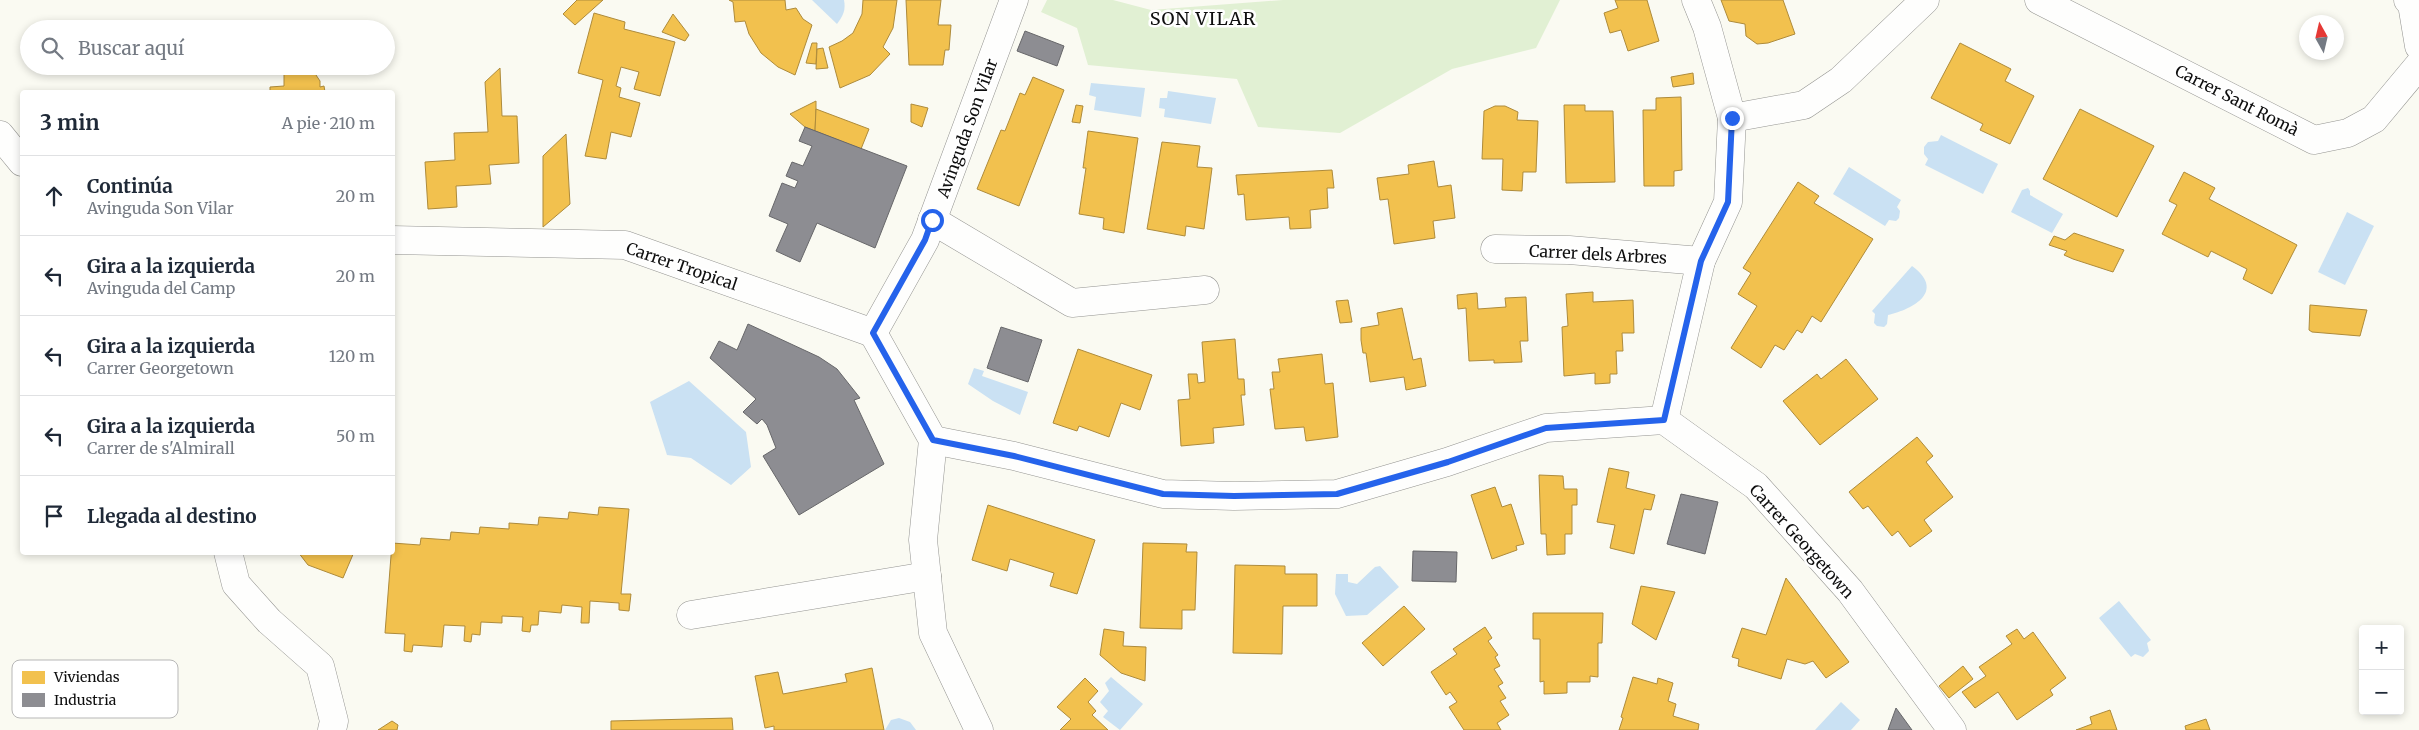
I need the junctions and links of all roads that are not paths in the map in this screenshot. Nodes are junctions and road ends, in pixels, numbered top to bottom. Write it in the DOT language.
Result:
graph roads {
  1 [pos="1014,0"];
  2 [pos="1696,0"];
  3 [pos="1925,0"];
  4 [pos="2039,0"];
  5 [pos="2408,0"];
  6 [pos="2419,46"];
  7 [pos="2419,65"];
  8 [pos="1732,118"];
  9 [pos="0,135"];
  10 [pos="20,160"];
  11 [pos="932,220"];
  12 [pos="395,240"];
  13 [pos="1495,249"];
  14 [pos="1701,261"];
  15 [pos="1205,290"];
  16 [pos="873,333"];
  17 [pos="1664,420"];
  18 [pos="933,440"];
  19 [pos="229,555"];
  20 [pos="927,576"];
  21 [pos="691,615"];
  22 [pos="332,730"];
  23 [pos="979,730"];
  24 [pos="1952,730"];
  1 -- 11 [label="street, Avinguda Son Vilar"];
  2 -- 8 [label="street"];
  3 -- 8 [label="street"];
  4 -- 7 [label="street, Carrer Sant Romà"];
  5 -- 6 [label="street"];
  8 -- 14 [label="street"];
  9 -- 10 [label="street"];
  11 -- 15 [label="street"];
  11 -- 16 [label="street, Avinguda Son Vilar"];
  12 -- 16 [label="street, Carrer Tropical"];
  13 -- 14 [label="street, Carrer dels Arbres"];
  14 -- 17 [label="street"];
  16 -- 18 [label="street"];
  17 -- 18 [label="street"];
  17 -- 24 [label="street, Carrer Georgetown"];
  18 -- 20 [label="street"];
  19 -- 22 [label="street"];
  20 -- 21 [label="street"];
  20 -- 23 [label="street"];
}
